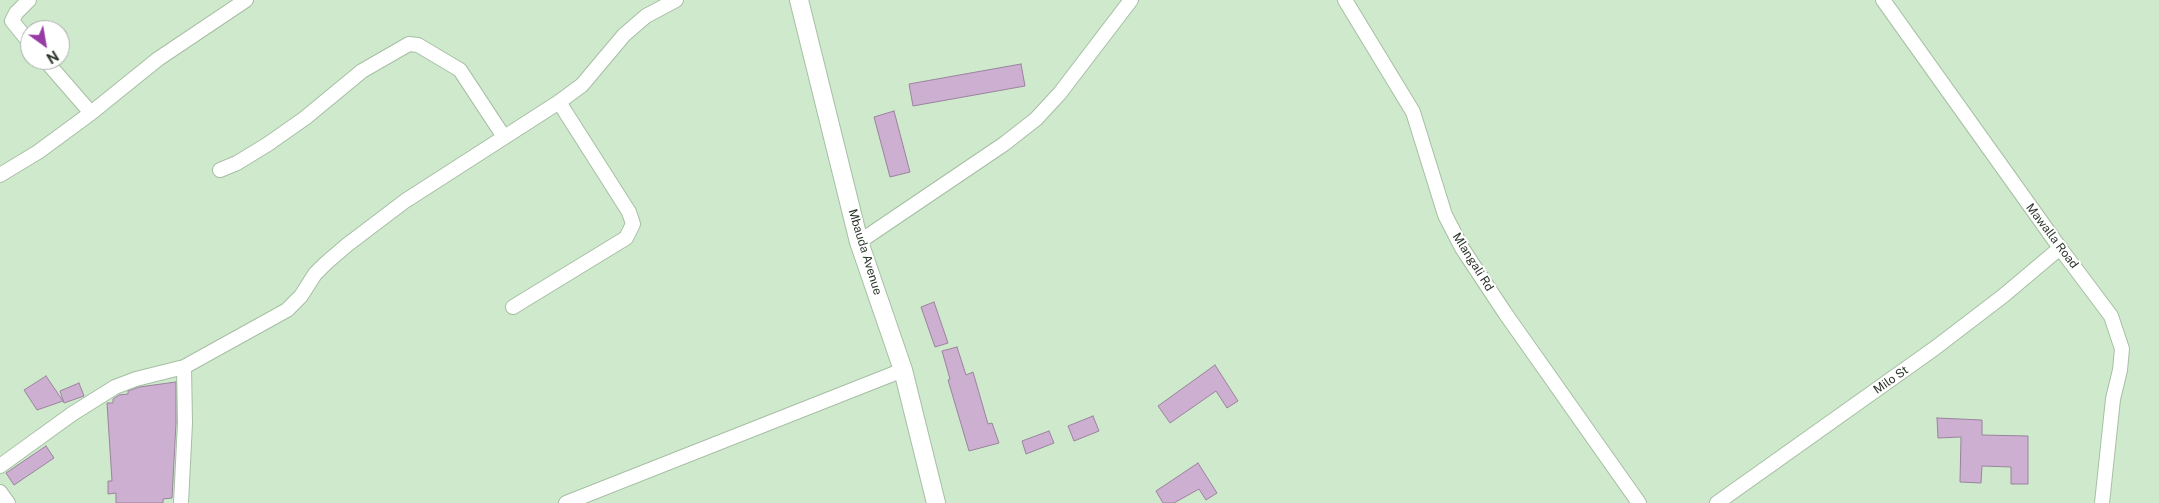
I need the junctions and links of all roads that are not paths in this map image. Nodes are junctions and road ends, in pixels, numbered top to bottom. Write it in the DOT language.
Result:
graph roads {
  1 [pos="29,0"];
  2 [pos="246,0"];
  3 [pos="676,0"];
  4 [pos="799,0"];
  5 [pos="1131,0"];
  6 [pos="1345,0"];
  7 [pos="1883,0"];
  8 [pos="20,31"];
  9 [pos="54,70"];
  10 [pos="558,102"];
  11 [pos="91,113"];
  12 [pos="504,136"];
  13 [pos="220,170"];
  14 [pos="0,175"];
  15 [pos="859,242"];
  16 [pos="2060,248"];
  17 [pos="513,307"];
  18 [pos="184,367"];
  19 [pos="903,370"];
  20 [pos="0,466"];
  21 [pos="0,492"];
  22 [pos="8,503"];
  23 [pos="181,503"];
  24 [pos="566,503"];
  25 [pos="936,503"];
  26 [pos="1639,503"];
  27 [pos="1717,503"];
  28 [pos="2102,503"];
  1 -- 8 [label="street"];
  2 -- 11 [label="street"];
  3 -- 10 [label="street"];
  4 -- 15 [label="street, Mbauda Avenue"];
  5 -- 15 [label="street"];
  6 -- 26 [label="street, Mlangali Rd"];
  7 -- 16 [label="street, Mawalla Road"];
  9 -- 11 [label="street"];
  10 -- 12 [label="street"];
  10 -- 17 [label="street"];
  11 -- 14 [label="street"];
  12 -- 13 [label="street"];
  12 -- 18 [label="street"];
  15 -- 19 [label="street, Mbauda Avenue"];
  16 -- 27 [label="street, Milo St"];
  16 -- 28 [label="street, Mawalla Road"];
  18 -- 20 [label="street"];
  18 -- 23 [label="street"];
  19 -- 24 [label="street"];
  19 -- 25 [label="street, Mbauda Avenue"];
  21 -- 22 [label="street"];
}
